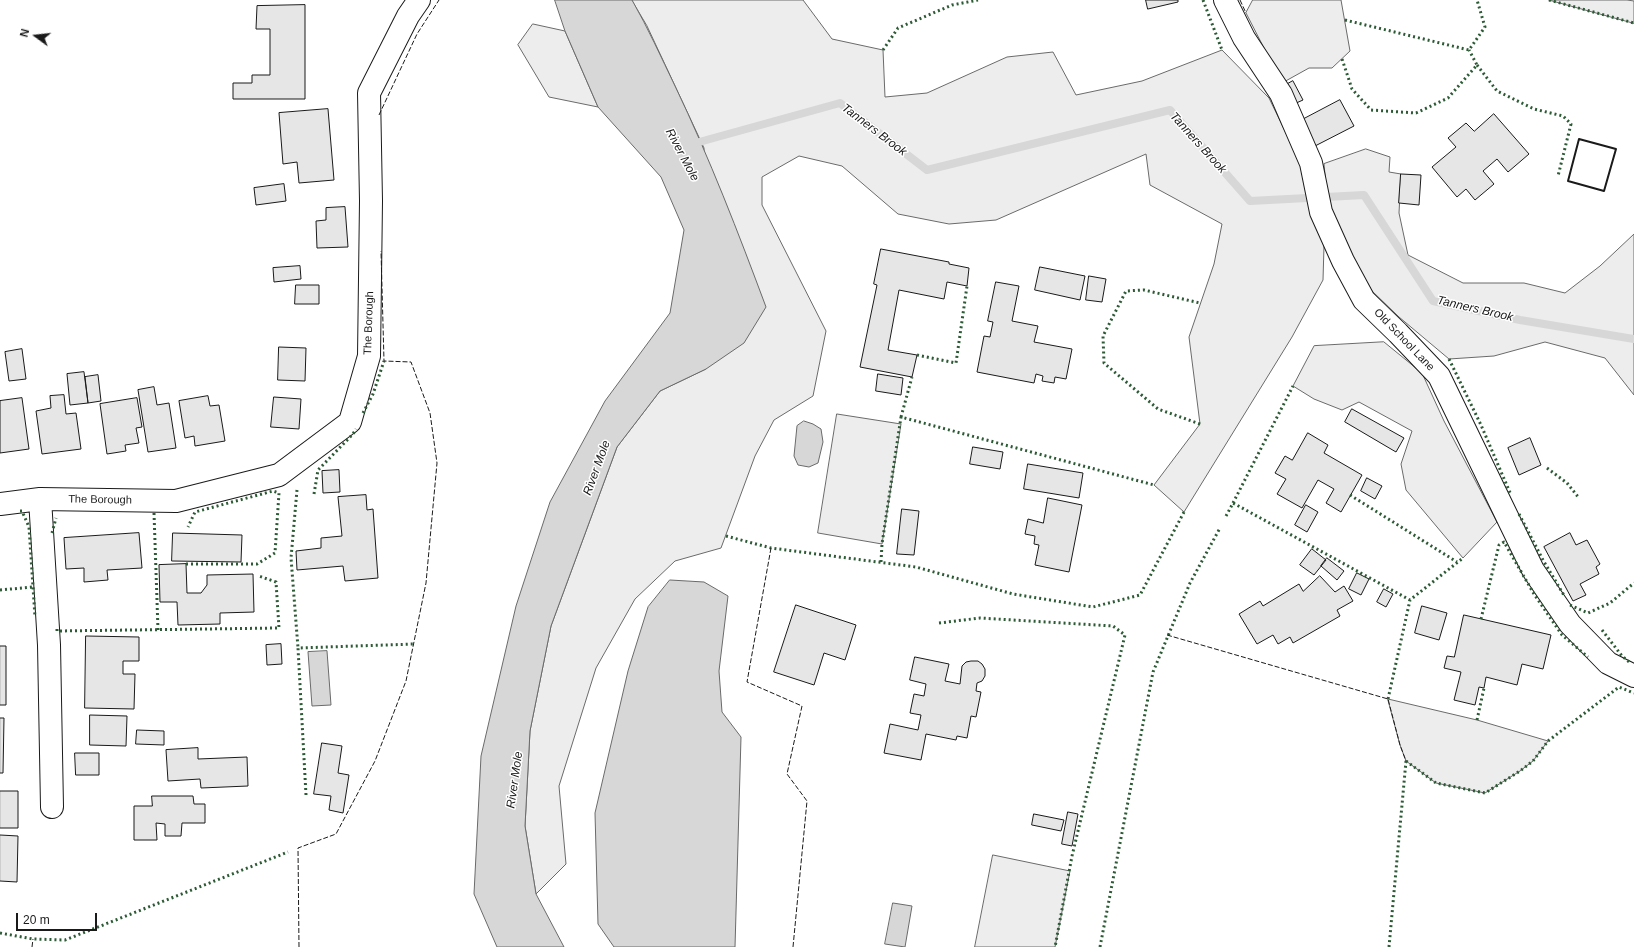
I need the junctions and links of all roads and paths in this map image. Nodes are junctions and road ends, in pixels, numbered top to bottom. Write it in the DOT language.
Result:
graph roads {
  1 [pos="419,0"];
  2 [pos="1225,0"];
  3 [pos="40,499"];
  4 [pos="0,504"];
  5 [pos="1634,676"];
  6 [pos="52,808"];
  1 -- 3 [label="street, The Borough"];
  2 -- 5 [label="street, Old School Lane"];
  3 -- 4 [label="street, The Borough"];
  3 -- 6 [label="street"];
}
